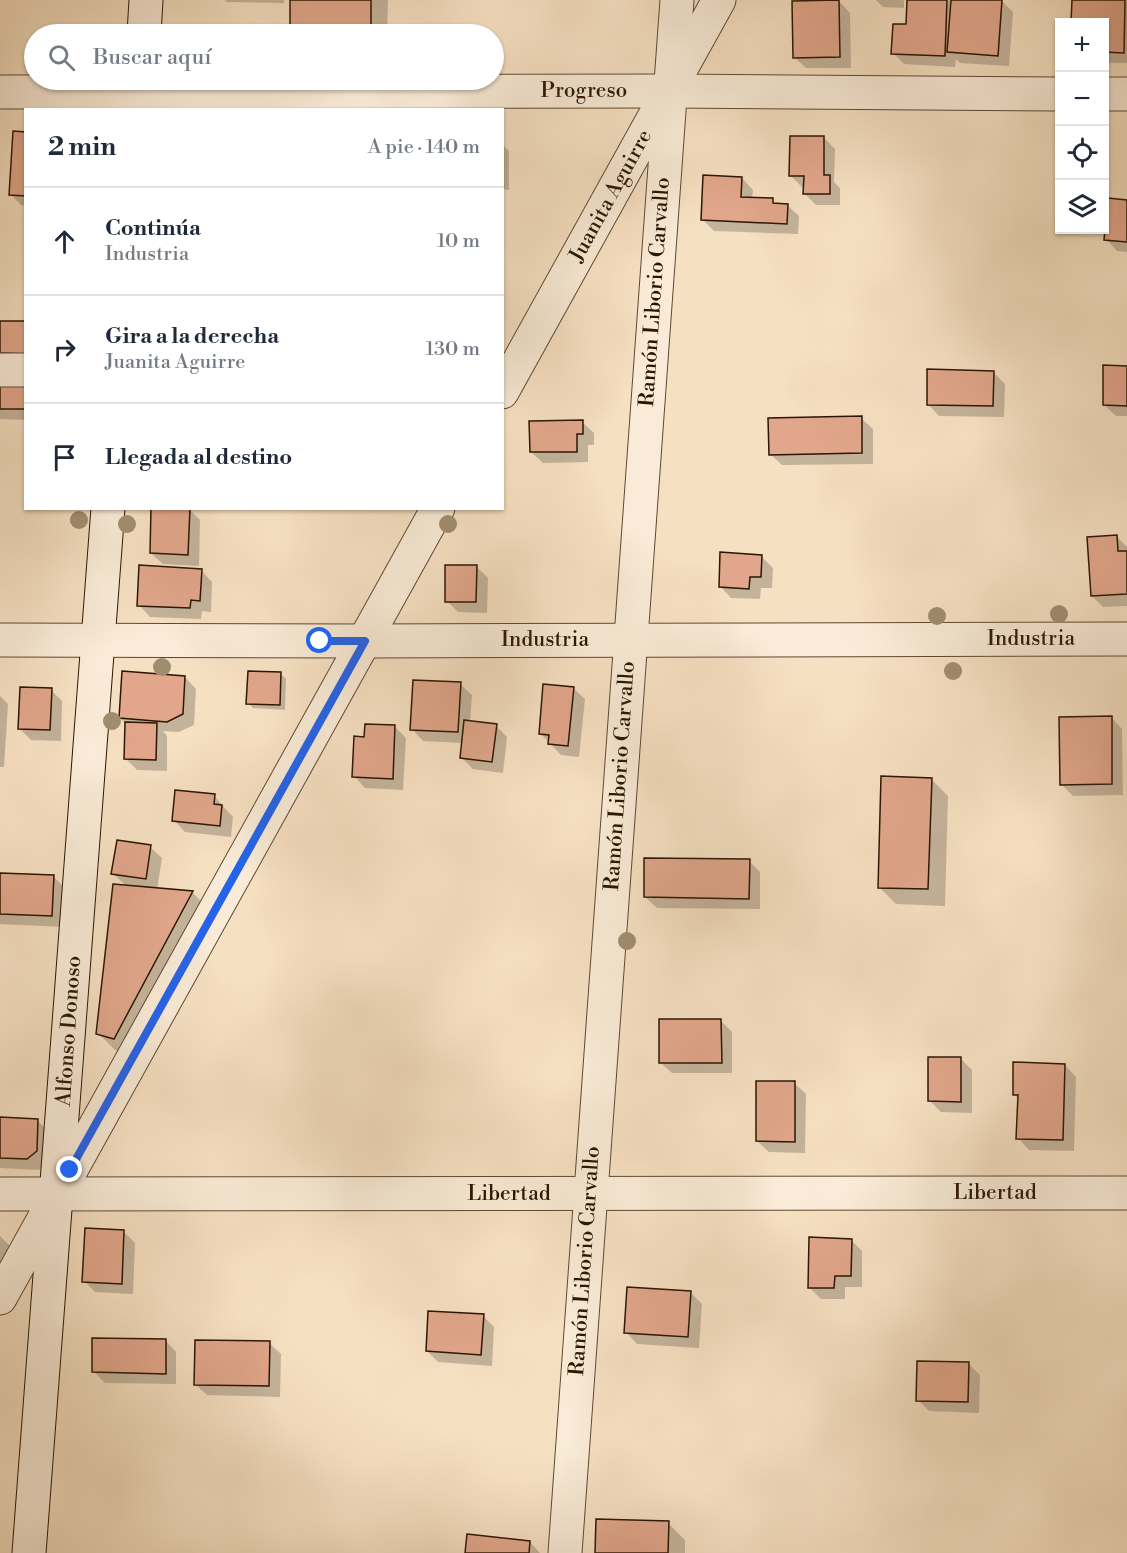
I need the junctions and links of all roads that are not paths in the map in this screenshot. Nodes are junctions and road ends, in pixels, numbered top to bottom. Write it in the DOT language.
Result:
graph roads {
  1 [pos="146,0"];
  2 [pos="677,0"];
  3 [pos="719,0"];
  4 [pos="145,24"];
  5 [pos="669,91"];
  6 [pos="0,92"];
  7 [pos="140,94"];
  8 [pos="1055,94"];
  9 [pos="1109,94"];
  10 [pos="1127,94"];
  11 [pos="0,370"];
  12 [pos="24,370"];
  13 [pos="504,388"];
  14 [pos="108,510"];
  15 [pos="437,510"];
  16 [pos="0,639"];
  17 [pos="98,639"];
  18 [pos="630,639"];
  19 [pos="1127,639"];
  20 [pos="365,641"];
  21 [pos="1127,1193"];
  22 [pos="0,1194"];
  23 [pos="56,1194"];
  24 [pos="590,1194"];
  25 [pos="0,1298"];
  26 [pos="28,1553"];
  27 [pos="565,1553"];
  1 -- 4 [label="street"];
  2 -- 5 [label="street, Ramón Liborio Carvallo"];
  3 -- 5 [label="street, Juanita Aguirre"];
  5 -- 7 [label="street, Progreso"];
  5 -- 8 [label="street, Progreso"];
  5 -- 13 [label="street, Juanita Aguirre"];
  5 -- 18 [label="street, Ramón Liborio Carvallo"];
  6 -- 7 [label="street, Progreso"];
  9 -- 10 [label="street"];
  11 -- 12 [label="street"];
  14 -- 17 [label="street, Alfonso Donoso"];
  15 -- 20 [label="street"];
  16 -- 17 [label="street, Industria"];
  17 -- 20 [label="street, Industria"];
  17 -- 23 [label="street, Alfonso Donoso"];
  18 -- 19 [label="street, Industria"];
  18 -- 20 [label="street, Industria"];
  18 -- 24 [label="street, Ramón Liborio Carvallo"];
  20 -- 23 [label="street"];
  21 -- 24 [label="street, Libertad"];
  22 -- 23 [label="street, Libertad"];
  23 -- 24 [label="street, Libertad"];
  23 -- 25 [label="street"];
  23 -- 26 [label="street, Alfonso Donoso"];
  24 -- 27 [label="street, Ramón Liborio Carvallo"];
}
